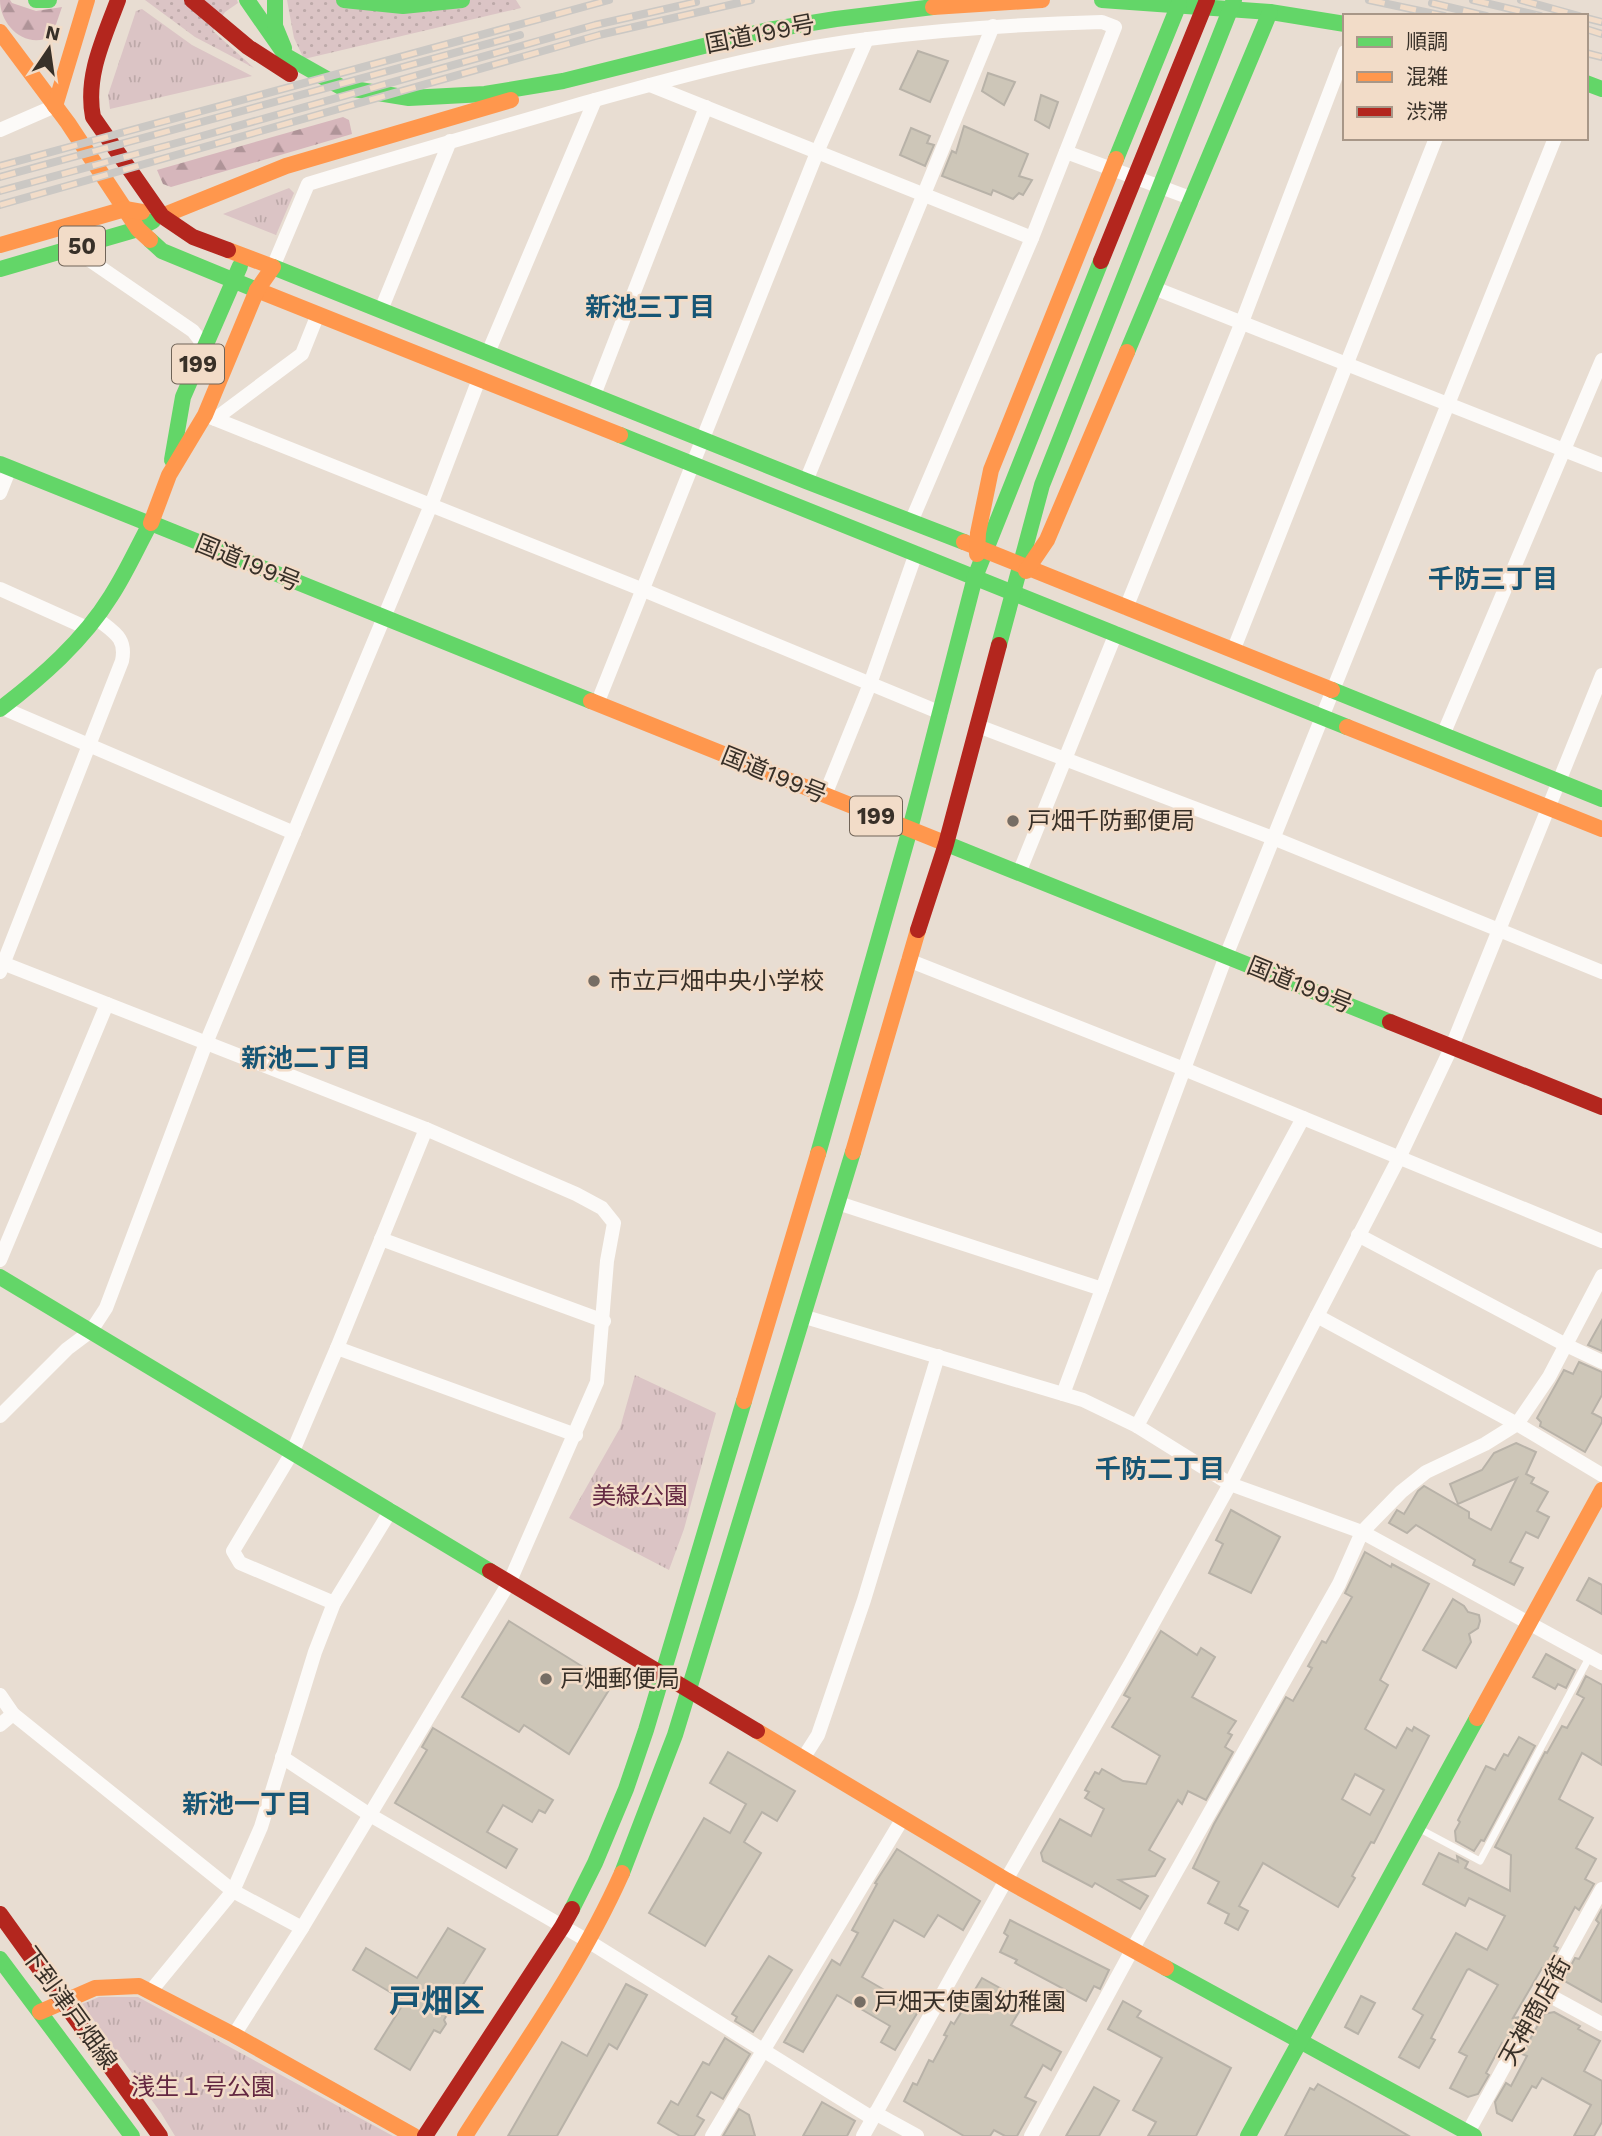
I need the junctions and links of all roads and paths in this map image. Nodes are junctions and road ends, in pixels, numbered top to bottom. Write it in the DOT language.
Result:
graph roads {
  1 [pos="36,0"];
  2 [pos="49,0"];
  3 [pos="87,0"];
  4 [pos="118,0"];
  5 [pos="192,0"];
  6 [pos="247,0"];
  7 [pos="275,0"];
  8 [pos="344,0"];
  9 [pos="462,0"];
  10 [pos="1042,0"];
  11 [pos="1102,0"];
  12 [pos="1207,0"];
  13 [pos="1234,0"];
  14 [pos="1179,4"];
  15 [pos="1270,12"];
  16 [pos="1343,24"];
  17 [pos="993,26"];
  18 [pos="0,32"];
  19 [pos="867,39"];
  20 [pos="1343,57"];
  21 [pos="290,59"];
  22 [pos="566,80"];
  23 [pos="650,85"];
  24 [pos="523,96"];
  25 [pos="595,100"];
  26 [pos="417,104"];
  27 [pos="54,106"];
  28 [pos="706,107"];
  29 [pos="0,130"];
  30 [pos="1435,140"];
  31 [pos="1554,140"];
  32 [pos="450,141"];
  33 [pos="818,150"];
  34 [pos="1066,152"];
  35 [pos="1111,169"];
  36 [pos="925,194"];
  37 [pos="1193,199"];
  38 [pos="125,209"];
  39 [pos="162,216"];
  40 [pos="138,229"];
  41 [pos="1032,238"];
  42 [pos="0,245"];
  43 [pos="72,248"];
  44 [pos="243,258"];
  45 [pos="273,267"];
  46 [pos="0,269"];
  47 [pos="234,281"];
  48 [pos="1154,288"];
  49 [pos="257,290"];
  50 [pos="381,310"];
  51 [pos="318,314"];
  52 [pos="1242,322"];
  53 [pos="488,353"];
  54 [pos="202,354"];
  55 [pos="1602,360"];
  56 [pos="1347,363"];
  57 [pos="479,379"];
  58 [pos="594,395"];
  59 [pos="1447,404"];
  60 [pos="210,417"];
  61 [pos="702,438"];
  62 [pos="1564,450"];
  63 [pos="691,464"];
  64 [pos="1602,465"];
  65 [pos="5,466"];
  66 [pos="169,475"];
  67 [pos="806,481"];
  68 [pos="0,493"];
  69 [pos="431,505"];
  70 [pos="911,522"];
  71 [pos="150,524"];
  72 [pos="981,549"];
  73 [pos="916,553"];
  74 [pos="1025,565"];
  75 [pos="975,578"];
  76 [pos="641,589"];
  77 [pos="0,590"];
  78 [pos="1012,593"];
  79 [pos="1126,608"];
  80 [pos="384,618"];
  81 [pos="91,623"];
  82 [pos="1116,634"];
  83 [pos="1233,651"];
  84 [pos="1602,676"];
  85 [pos="870,684"];
  86 [pos="1333,690"];
  87 [pos="597,704"];
  88 [pos="1,708"];
  89 [pos="941,713"];
  90 [pos="1322,716"];
  91 [pos="978,726"];
  92 [pos="1443,735"];
  93 [pos="89,745"];
  94 [pos="1065,760"];
  95 [pos="1558,781"];
  96 [pos="825,795"];
  97 [pos="1602,799"];
  98 [pos="1547,807"];
  99 [pos="910,829"];
  100 [pos="1602,829"];
  101 [pos="294,833"];
  102 [pos="1273,838"];
  103 [pos="946,844"];
  104 [pos="1019,873"];
  105 [pos="1500,930"];
  106 [pos="1226,956"];
  107 [pos="908,960"];
  108 [pos="1,966"];
  109 [pos="1602,972"];
  110 [pos="107,1004"];
  111 [pos="206,1043"];
  112 [pos="1452,1046"];
  113 [pos="1184,1069"];
  114 [pos="1602,1107"];
  115 [pos="1303,1118"];
  116 [pos="426,1129"];
  117 [pos="1399,1158"];
  118 [pos="838,1203"];
  119 [pos="1358,1235"];
  120 [pos="381,1239"];
  121 [pos="1602,1241"];
  122 [pos="0,1260"];
  123 [pos="1602,1276"];
  124 [pos="0,1277"];
  125 [pos="1102,1289"];
  126 [pos="802,1316"];
  127 [pos="1317,1316"];
  128 [pos="604,1321"];
  129 [pos="91,1331"];
  130 [pos="1566,1345"];
  131 [pos="337,1348"];
  132 [pos="938,1356"];
  133 [pos="1602,1362"];
  134 [pos="1063,1394"];
  135 [pos="0,1416"];
  136 [pos="1517,1424"];
  137 [pos="1137,1426"];
  138 [pos="576,1435"];
  139 [pos="293,1451"];
  140 [pos="1602,1475"];
  141 [pos="1230,1483"];
  142 [pos="1602,1490"];
  143 [pos="391,1510"];
  144 [pos="1362,1532"];
  145 [pos="510,1581"];
  146 [pos="334,1603"];
  147 [pos="1529,1623"];
  148 [pos="1596,1660"];
  149 [pos="663,1673"];
  150 [pos="688,1689"];
  151 [pos="0,1695"];
  152 [pos="13,1714"];
  153 [pos="0,1725"];
  154 [pos="282,1757"];
  155 [pos="804,1757"];
  156 [pos="370,1815"];
  157 [pos="903,1818"];
  158 [pos="1418,1828"];
  159 [pos="1006,1880"];
  160 [pos="1602,1889"];
  161 [pos="233,1891"];
  162 [pos="0,1914"];
  163 [pos="562,1927"];
  164 [pos="302,1928"];
  165 [pos="588,1941"];
  166 [pos="1132,1950"];
  167 [pos="0,1959"];
  168 [pos="150,1992"];
  169 [pos="1545,1993"];
  170 [pos="64,2000"];
  171 [pos="40,2012"];
  172 [pos="1602,2024"];
  173 [pos="234,2035"];
  174 [pos="1300,2041"];
  175 [pos="764,2050"];
  176 [pos="874,2116"];
  177 [pos="1469,2135"];
  178 [pos="132,2136"];
  179 [pos="160,2136"];
  180 [pos="414,2136"];
  181 [pos="425,2136"];
  182 [pos="465,2136"];
  183 [pos="712,2136"];
  184 [pos="863,2136"];
  185 [pos="917,2136"];
  186 [pos="1031,2136"];
  187 [pos="1248,2136"];
  1 -- 2 [label="main road"];
  3 -- 27 [label="main road"];
  4 -- 39 [label="main road"];
  5 -- 26 [label="main road, 国道199号"];
  6 -- 21 [label="main road, 国道199号"];
  7 -- 21 [label="main road"];
  8 -- 9 [label="main road"];
  10 -- 22 [label="main road, 国道199号"];
  11 -- 14 [label="main road"];
  12 -- 72 [label="main road"];
  13 -- 74 [label="main road"];
  14 -- 15 [label="main road"];
  14 -- 35 [label="main road"];
  15 -- 16 [label="main road"];
  15 -- 37 [label="main road"];
  17 -- 19 [label="street"];
  17 -- 34 [label="street"];
  17 -- 36 [label="street"];
  18 -- 27 [label="main road"];
  19 -- 23 [label="street"];
  19 -- 33 [label="street"];
  20 -- 52 [label="street"];
  21 -- 26 [label="main road, 国道199号"];
  22 -- 24 [label="main road, 国道199号"];
  22 -- 26 [label="main road, 国道199号"];
  23 -- 25 [label="street"];
  23 -- 28 [label="street"];
  24 -- 26 [label="main road, 国道199号"];
  24 -- 39 [label="main road"];
  25 -- 32 [label="street"];
  25 -- 53 [label="street"];
  27 -- 29 [label="street"];
  27 -- 38 [label="main road"];
  28 -- 33 [label="street"];
  28 -- 58 [label="street"];
  30 -- 56 [label="street"];
  31 -- 59 [label="street"];
  32 -- 45 [label="street"];
  32 -- 50 [label="street"];
  33 -- 36 [label="street"];
  33 -- 61 [label="street"];
  34 -- 35 [label="street"];
  34 -- 41 [label="street"];
  35 -- 37 [label="street"];
  35 -- 72 [label="main road"];
  36 -- 41 [label="street"];
  36 -- 67 [label="street"];
  37 -- 48 [label="main road"];
  38 -- 39 [label="main road, 50"];
  38 -- 40 [label="main road"];
  38 -- 42 [label="main road, 50"];
  39 -- 40 [label="main road, 50"];
  39 -- 44 [label="main road"];
  40 -- 43 [label="main road, 50"];
  40 -- 47 [label="main road"];
  41 -- 70 [label="street"];
  43 -- 46 [label="main road, 50"];
  43 -- 54 [label="street"];
  44 -- 45 [label="main road"];
  44 -- 47 [label="main road, 199"];
  45 -- 49 [label="main road, 199"];
  45 -- 50 [label="main road"];
  47 -- 49 [label="main road"];
  47 -- 54 [label="main road, 199"];
  48 -- 52 [label="street"];
  48 -- 74 [label="main road"];
  49 -- 51 [label="main road"];
  49 -- 60 [label="main road, 199"];
  50 -- 53 [label="main road"];
  51 -- 57 [label="main road"];
  51 -- 60 [label="street"];
  52 -- 56 [label="street"];
  52 -- 79 [label="street"];
  53 -- 58 [label="main road"];
  54 -- 66 [label="main road, 199"];
  55 -- 62 [label="street"];
  56 -- 59 [label="street"];
  56 -- 83 [label="street"];
  57 -- 63 [label="main road"];
  57 -- 69 [label="street"];
  58 -- 61 [label="main road"];
  59 -- 62 [label="street"];
  59 -- 86 [label="street"];
  60 -- 66 [label="main road, 199"];
  60 -- 69 [label="street"];
  61 -- 63 [label="street"];
  61 -- 67 [label="main road"];
  62 -- 64 [label="street"];
  62 -- 92 [label="street"];
  63 -- 73 [label="main road"];
  63 -- 76 [label="street"];
  65 -- 68 [label="street"];
  65 -- 71 [label="main road, 国道199号"];
  66 -- 71 [label="main road, 199"];
  67 -- 70 [label="main road"];
  69 -- 76 [label="street"];
  69 -- 80 [label="street"];
  70 -- 72 [label="main road"];
  71 -- 80 [label="main road, 国道199号 / 199"];
  71 -- 81 [label="main road"];
  72 -- 74 [label="main road"];
  72 -- 75 [label="main road"];
  73 -- 75 [label="main road"];
  73 -- 85 [label="street"];
  74 -- 78 [label="main road"];
  74 -- 79 [label="main road"];
  75 -- 78 [label="main road"];
  75 -- 89 [label="main road"];
  76 -- 85 [label="street"];
  76 -- 87 [label="street"];
  77 -- 81 [label="street"];
  78 -- 82 [label="main road"];
  78 -- 91 [label="main road"];
  79 -- 83 [label="main road"];
  80 -- 87 [label="main road, 国道199号 / 199"];
  80 -- 101 [label="street"];
  81 -- 88 [label="main road"];
  81 -- 93 [label="street"];
  82 -- 90 [label="main road"];
  82 -- 94 [label="street"];
  83 -- 86 [label="main road"];
  84 -- 95 [label="street"];
  85 -- 89 [label="street"];
  85 -- 96 [label="street"];
  86 -- 90 [label="street"];
  86 -- 92 [label="main road"];
  87 -- 96 [label="main road, 国道199号 / 199"];
  88 -- 93 [label="street"];
  89 -- 99 [label="main road"];
  90 -- 98 [label="main road"];
  90 -- 102 [label="street"];
  91 -- 94 [label="street"];
  91 -- 103 [label="main road"];
  92 -- 95 [label="main road"];
  93 -- 101 [label="street"];
  93 -- 108 [label="street"];
  94 -- 102 [label="street"];
  94 -- 104 [label="street"];
  95 -- 97 [label="main road"];
  95 -- 98 [label="street"];
  96 -- 99 [label="main road, 国道199号 / 199"];
  98 -- 100 [label="main road"];
  98 -- 105 [label="street"];
  99 -- 103 [label="main road, 国道199号 / 199"];
  99 -- 149 [label="main road"];
  101 -- 111 [label="street"];
  102 -- 105 [label="street"];
  102 -- 106 [label="street"];
  103 -- 104 [label="main road, 国道199号 / 199"];
  103 -- 107 [label="main road"];
  104 -- 106 [label="main road, 国道199号 / 199"];
  105 -- 109 [label="street"];
  105 -- 112 [label="street"];
  106 -- 112 [label="main road, 国道199号 / 199"];
  106 -- 113 [label="street"];
  107 -- 113 [label="street"];
  107 -- 118 [label="main road"];
  108 -- 110 [label="street"];
  110 -- 111 [label="street"];
  110 -- 122 [label="street"];
  111 -- 116 [label="street"];
  111 -- 129 [label="street"];
  112 -- 114 [label="main road, 国道199号 / 199"];
  112 -- 117 [label="street"];
  113 -- 115 [label="street"];
  113 -- 125 [label="street"];
  115 -- 117 [label="street"];
  115 -- 137 [label="street"];
  116 -- 120 [label="street"];
  116 -- 128 [label="street"];
  117 -- 119 [label="street"];
  117 -- 121 [label="street"];
  118 -- 125 [label="street"];
  118 -- 126 [label="main road"];
  119 -- 127 [label="street"];
  119 -- 130 [label="street"];
  120 -- 128 [label="street"];
  120 -- 131 [label="street"];
  123 -- 130 [label="street"];
  124 -- 129 [label="main road"];
  125 -- 134 [label="street"];
  126 -- 132 [label="street"];
  126 -- 150 [label="main road"];
  127 -- 136 [label="street"];
  127 -- 141 [label="street"];
  128 -- 138 [label="street"];
  129 -- 135 [label="street"];
  129 -- 139 [label="main road"];
  130 -- 133 [label="street"];
  130 -- 136 [label="street"];
  131 -- 138 [label="street"];
  131 -- 139 [label="street"];
  132 -- 134 [label="street"];
  132 -- 155 [label="street"];
  134 -- 137 [label="street"];
  136 -- 140 [label="street"];
  136 -- 144 [label="street"];
  137 -- 141 [label="street"];
  138 -- 145 [label="street"];
  139 -- 143 [label="main road"];
  139 -- 146 [label="street"];
  141 -- 144 [label="street"];
  141 -- 159 [label="street"];
  142 -- 147 [label="main road"];
  143 -- 145 [label="main road"];
  143 -- 146 [label="street"];
  144 -- 147 [label="street"];
  144 -- 166 [label="street"];
  145 -- 149 [label="main road"];
  145 -- 156 [label="street"];
  146 -- 154 [label="street"];
  147 -- 148 [label="street"];
  147 -- 158 [label="main road"];
  148 -- 158 [label="lane"];
  149 -- 150 [label="main road"];
  149 -- 163 [label="main road"];
  150 -- 155 [label="main road"];
  150 -- 165 [label="main road"];
  151 -- 152 [label="street"];
  152 -- 153 [label="street"];
  152 -- 161 [label="street"];
  154 -- 156 [label="street"];
  154 -- 161 [label="street"];
  155 -- 157 [label="main road"];
  156 -- 163 [label="street"];
  156 -- 164 [label="street"];
  157 -- 159 [label="main road"];
  157 -- 175 [label="street"];
  158 -- 174 [label="main road"];
  159 -- 166 [label="main road"];
  159 -- 176 [label="street"];
  160 -- 169 [label="street, 天神商店街"];
  161 -- 164 [label="street"];
  161 -- 168 [label="street"];
  162 -- 170 [label="main road, 下到津戸畑線"];
  163 -- 165 [label="street"];
  163 -- 181 [label="main road"];
  164 -- 173 [label="street"];
  165 -- 175 [label="street"];
  165 -- 182 [label="main road"];
  166 -- 174 [label="main road"];
  166 -- 186 [label="street"];
  167 -- 171 [label="main road, 下到津戸畑線"];
  168 -- 170 [label="main road"];
  168 -- 173 [label="main road"];
  169 -- 172 [label="street"];
  169 -- 177 [label="street, 天神商店街"];
  170 -- 171 [label="main road"];
  170 -- 179 [label="main road, 下到津戸畑線"];
  171 -- 178 [label="main road, 下到津戸畑線"];
  173 -- 180 [label="main road"];
  174 -- 177 [label="main road"];
  174 -- 187 [label="main road"];
  175 -- 176 [label="street"];
  175 -- 183 [label="street"];
  176 -- 184 [label="street"];
  176 -- 185 [label="street"];
}
